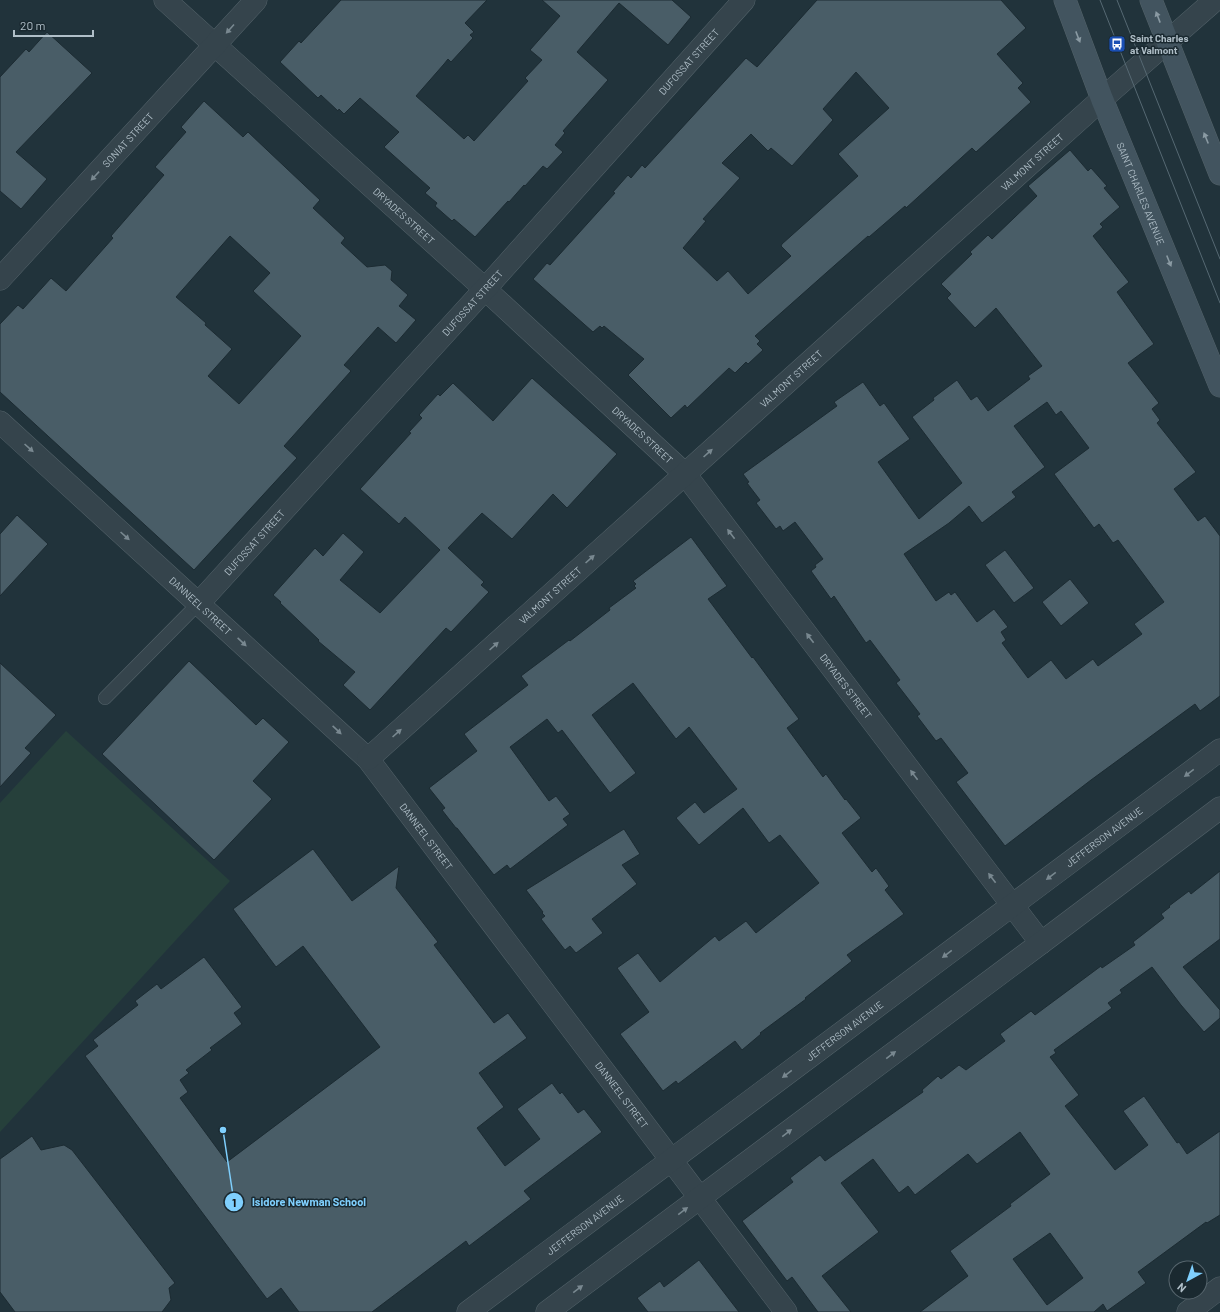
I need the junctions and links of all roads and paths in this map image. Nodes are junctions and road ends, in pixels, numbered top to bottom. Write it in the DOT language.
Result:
graph roads {
  1 [pos="165,0"];
  2 [pos="256,0"];
  3 [pos="744,0"];
  4 [pos="1065,0"];
  5 [pos="1151,0"];
  6 [pos="1215,0"];
  7 [pos="1168,42"];
  8 [pos="215,45"];
  9 [pos="1102,99"];
  10 [pos="1220,174"];
  11 [pos="0,279"];
  12 [pos="485,289"];
  13 [pos="1220,386"];
  14 [pos="0,422"];
  15 [pos="685,474"];
  16 [pos="199,603"];
  17 [pos="105,698"];
  18 [pos="1220,750"];
  19 [pos="368,759"];
  20 [pos="1220,808"];
  21 [pos="1012,905"];
  22 [pos="1041,943"];
  23 [pos="672,1160"];
  24 [pos="700,1197"];
  25 [pos="1220,1288"];
  26 [pos="468,1312"];
  27 [pos="547,1312"];
  28 [pos="786,1312"];
  29 [pos="1188,1312"];
  1 -- 8 [label="street, DRYADES STREET"];
  2 -- 8 [label="street, SONIAT STREET, one-way"];
  3 -- 12 [label="street, DUFOSSAT STREET"];
  4 -- 9 [label="main road, SAINT CHARLES AVENUE, one-way"];
  7 -- 5 [label="main road, one-way"];
  6 -- 7 [label="street, VALMONT STREET"];
  7 -- 9 [label="street, VALMONT STREET"];
  10 -- 7 [label="main road, one-way"];
  8 -- 11 [label="street, SONIAT STREET, one-way"];
  8 -- 12 [label="street, DRYADES STREET"];
  9 -- 13 [label="main road, SAINT CHARLES AVENUE, one-way"];
  15 -- 9 [label="street, VALMONT STREET, one-way"];
  12 -- 15 [label="street, DRYADES STREET"];
  12 -- 16 [label="street, DUFOSSAT STREET"];
  14 -- 16 [label="street, DANNEEL STREET, one-way"];
  19 -- 15 [label="street, VALMONT STREET, one-way"];
  21 -- 15 [label="street, DRYADES STREET, one-way"];
  16 -- 17 [label="lane"];
  16 -- 19 [label="street, DANNEEL STREET, one-way"];
  18 -- 21 [label="street, JEFFERSON AVENUE, one-way"];
  19 -- 23 [label="street, DANNEEL STREET"];
  20 -- 22 [label="street"];
  21 -- 22 [label="street, DRYADES STREET"];
  21 -- 23 [label="street, JEFFERSON AVENUE, one-way"];
  24 -- 22 [label="street, one-way"];
  23 -- 24 [label="street, DANNEEL STREET"];
  23 -- 26 [label="street, JEFFERSON AVENUE"];
  27 -- 24 [label="street, one-way"];
  24 -- 28 [label="street, DANNEEL STREET"];
  25 -- 29 [label="street"];
}
